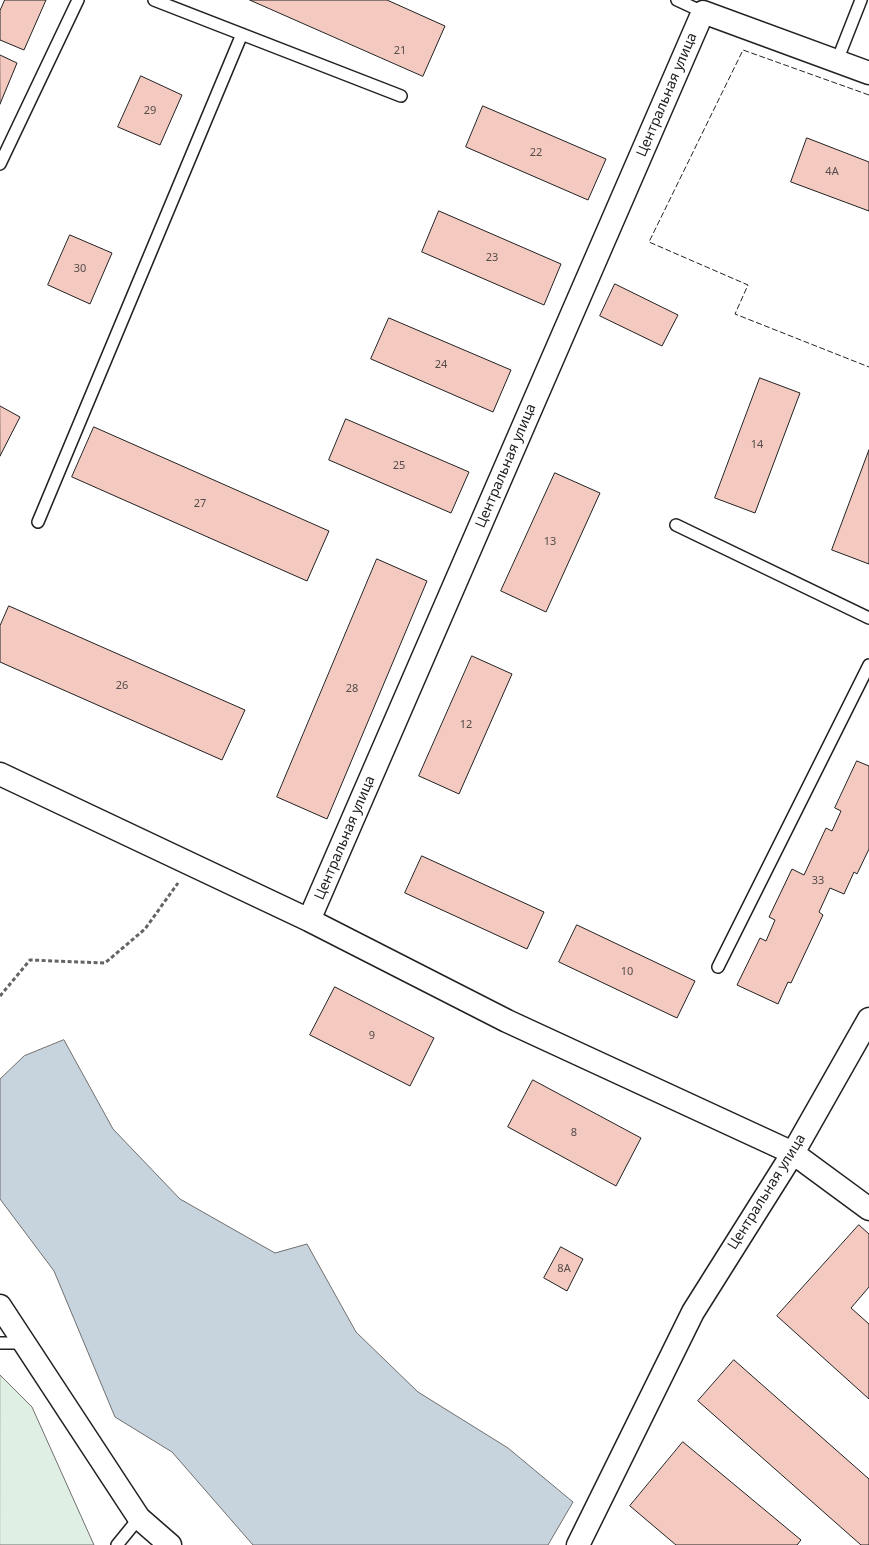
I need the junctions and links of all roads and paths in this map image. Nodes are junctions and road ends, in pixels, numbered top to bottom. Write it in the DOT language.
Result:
graph roads {
  1 [pos="78,0"];
  2 [pos="154,0"];
  3 [pos="677,0"];
  4 [pos="861,0"];
  5 [pos="703,12"];
  6 [pos="242,34"];
  7 [pos="837,61"];
  8 [pos="869,73"];
  9 [pos="401,96"];
  10 [pos="0,164"];
  11 [pos="38,522"];
  12 [pos="676,525"];
  13 [pos="869,618"];
  14 [pos="869,665"];
  15 [pos="0,774"];
  16 [pos="191,864"];
  17 [pos="309,920"];
  18 [pos="718,968"];
  19 [pos="0,996"];
  20 [pos="869,1019"];
  21 [pos="793,1153"];
  22 [pos="869,1209"];
  23 [pos="0,1306"];
  24 [pos="0,1343"];
  25 [pos="22,1343"];
  26 [pos="139,1518"];
  27 [pos="117,1545"];
  28 [pos="170,1545"];
  29 [pos="578,1545"];
  1 -- 10 [label="lane"];
  2 -- 6 [label="lane"];
  3 -- 5 [label="lane"];
  4 -- 7 [label="lane"];
  5 -- 7 [label="street"];
  5 -- 17 [label="street, Центральная улица"];
  6 -- 9 [label="lane"];
  6 -- 11 [label="lane"];
  7 -- 8 [label="street"];
  12 -- 13 [label="lane"];
  14 -- 18 [label="lane"];
  15 -- 16 [label="street"];
  16 -- 17 [label="street"];
  16 -- 19 [label="path"];
  17 -- 21 [label="street"];
  20 -- 21 [label="street, Центральная улица"];
  21 -- 22 [label="street"];
  21 -- 29 [label="street, Центральная улица"];
  23 -- 25 [label="street"];
  24 -- 25 [label="lane"];
  25 -- 26 [label="street"];
  26 -- 27 [label="lane"];
  26 -- 28 [label="street"];
}
